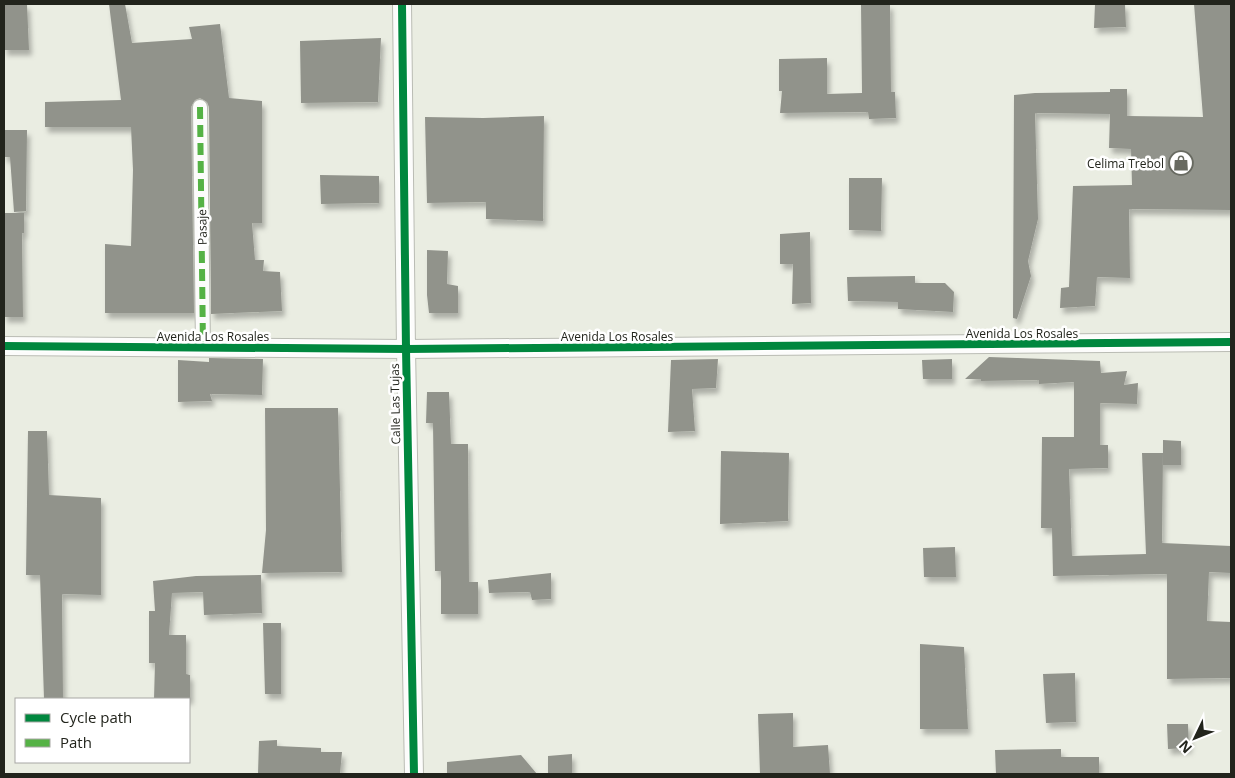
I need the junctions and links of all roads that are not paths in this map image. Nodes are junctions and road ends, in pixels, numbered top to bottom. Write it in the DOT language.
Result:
graph roads {
  1 [pos="402,4"];
  2 [pos="200,107"];
  3 [pos="1231,342"];
  4 [pos="4,346"];
  5 [pos="203,348"];
  6 [pos="406,349"];
  7 [pos="414,774"];
  1 -- 6 [label="street, Calle Las Tujas"];
  2 -- 5 [label="street, Pasaje"];
  3 -- 6 [label="street, Avenida Los Rosales"];
  4 -- 5 [label="street, Avenida Los Rosales"];
  5 -- 6 [label="street, Avenida Los Rosales"];
  6 -- 7 [label="street, Calle Las Tujas"];
}
